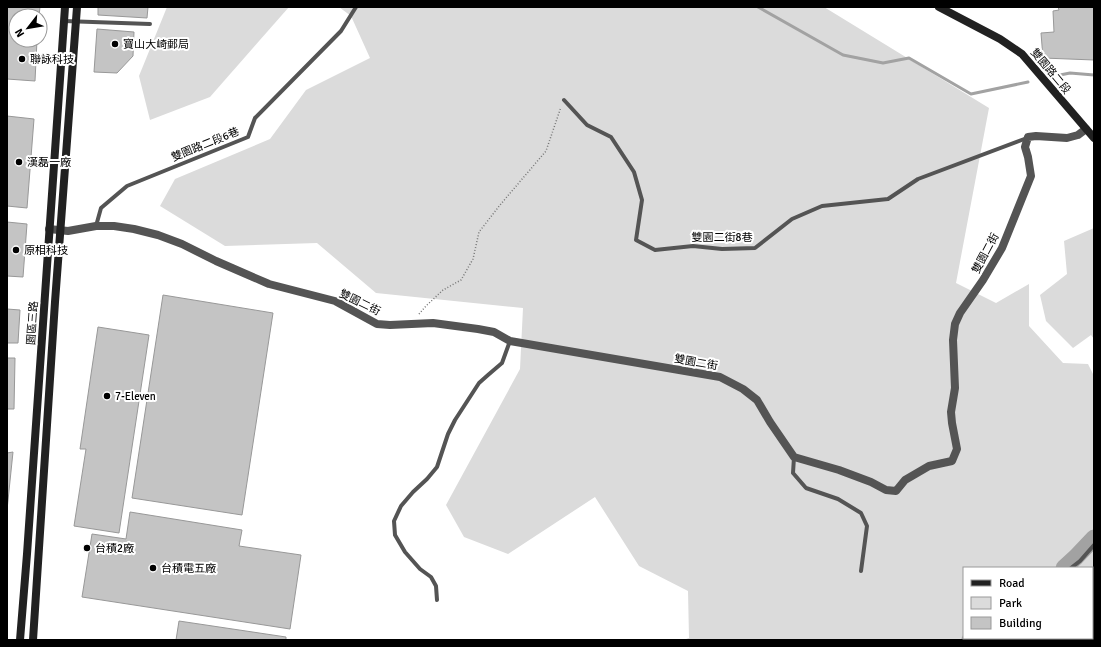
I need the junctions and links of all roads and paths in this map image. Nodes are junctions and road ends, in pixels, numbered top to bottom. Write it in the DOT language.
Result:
graph roads {
  1 [pos="65,7"];
  2 [pos="77,7"];
  3 [pos="356,7"];
  4 [pos="939,7"];
  5 [pos="64,21"];
  6 [pos="75,22"];
  7 [pos="150,24"];
  8 [pos="564,100"];
  9 [pos="1086,129"];
  10 [pos="1028,137"];
  11 [pos="1094,138"];
  12 [pos="96,226"];
  13 [pos="50,229"];
  14 [pos="60,230"];
  15 [pos="413,324"];
  16 [pos="510,341"];
  17 [pos="794,457"];
  18 [pos="1094,544"];
  19 [pos="1072,567"];
  20 [pos="861,571"];
  21 [pos="437,600"];
  22 [pos="20,640"];
  23 [pos="33,640"];
  1 -- 5 [label="street, 園區三路"];
  2 -- 6 [label="street, 園區三路"];
  3 -- 12 [label="lane, 雙園路二段6巷"];
  4 -- 9 [label="street, 雙園路二段"];
  5 -- 6 [label="lane"];
  5 -- 13 [label="street, 園區三路"];
  6 -- 7 [label="lane"];
  6 -- 14 [label="street, 園區三路"];
  8 -- 10 [label="lane, 雙園二街8巷"];
  8 -- 15 [label="path"];
  9 -- 10 [label="street"];
  9 -- 11 [label="street, 雙園路二段"];
  10 -- 17 [label="street, 雙園二街"];
  12 -- 14 [label="street, 雙園二街"];
  12 -- 15 [label="street, 雙園二街"];
  13 -- 14 [label="street, 雙園二街"];
  13 -- 22 [label="street, 園區三路"];
  14 -- 23 [label="street, 園區三路"];
  15 -- 16 [label="street, 雙園二街"];
  16 -- 17 [label="street, 雙園二街"];
  16 -- 21 [label="lane"];
  17 -- 20 [label="lane"];
  18 -- 19 [label="lane"];
}
